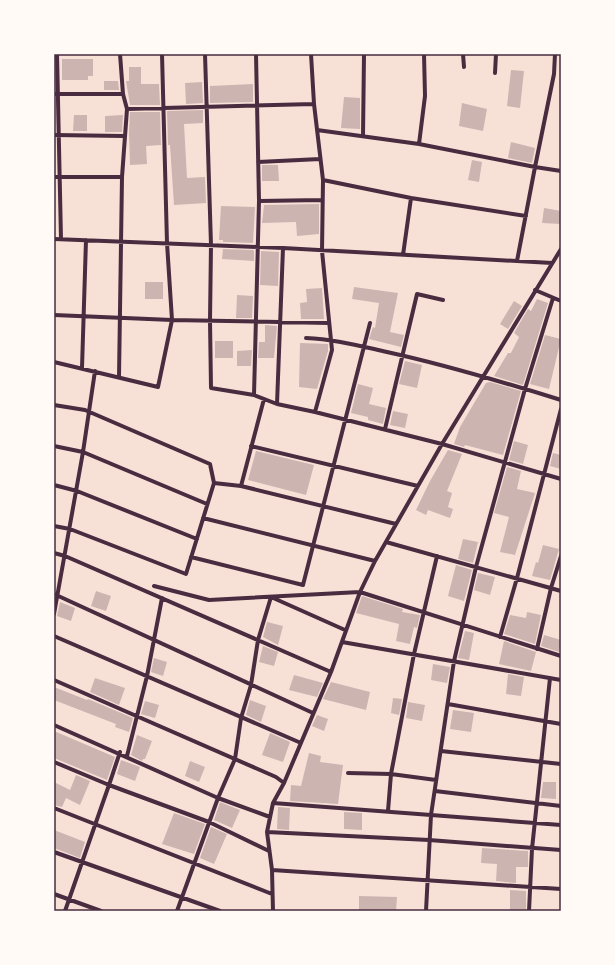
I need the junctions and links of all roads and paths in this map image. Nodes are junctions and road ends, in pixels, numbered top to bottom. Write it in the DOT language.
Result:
graph roads {
  1 [pos="58,54"];
  2 [pos="120,54"];
  3 [pos="162,54"];
  4 [pos="205,54"];
  5 [pos="256,54"];
  6 [pos="312,54"];
  7 [pos="364,54"];
  8 [pos="424,54"];
  9 [pos="463,54"];
  10 [pos="496,54"];
  11 [pos="555,54"];
  12 [pos="464,67"];
  13 [pos="495,73"];
  14 [pos="56,94"];
  15 [pos="123,94"];
  16 [pos="314,104"];
  17 [pos="257,106"];
  18 [pos="207,107"];
  19 [pos="163,108"];
  20 [pos="127,109"];
  21 [pos="317,130"];
  22 [pos="56,135"];
  23 [pos="124,136"];
  24 [pos="364,136"];
  25 [pos="419,144"];
  26 [pos="320,159"];
  27 [pos="258,162"];
  28 [pos="535,167"];
  29 [pos="561,171"];
  30 [pos="54,177"];
  31 [pos="59,177"];
  32 [pos="122,177"];
  33 [pos="323,180"];
  34 [pos="411,198"];
  35 [pos="322,200"];
  36 [pos="259,201"];
  37 [pos="526,216"];
  38 [pos="54,239"];
  39 [pos="60,239"];
  40 [pos="86,240"];
  41 [pos="122,242"];
  42 [pos="167,243"];
  43 [pos="211,245"];
  44 [pos="257,247"];
  45 [pos="283,248"];
  46 [pos="561,249"];
  47 [pos="322,251"];
  48 [pos="403,255"];
  49 [pos="517,261"];
  50 [pos="552,263"];
  51 [pos="535,290"];
  52 [pos="553,298"];
  53 [pos="442,300"];
  54 [pos="561,301"];
  55 [pos="54,315"];
  56 [pos="84,316"];
  57 [pos="121,317"];
  58 [pos="172,320"];
  59 [pos="210,321"];
  60 [pos="256,321"];
  61 [pos="280,321"];
  62 [pos="329,323"];
  63 [pos="370,323"];
  64 [pos="306,338"];
  65 [pos="331,339"];
  66 [pos="364,347"];
  67 [pos="401,355"];
  68 [pos="54,362"];
  69 [pos="82,368"];
  70 [pos="95,371"];
  71 [pos="482,376"];
  72 [pos="119,377"];
  73 [pos="525,389"];
  74 [pos="254,395"];
  75 [pos="264,399"];
  76 [pos="561,400"];
  77 [pos="54,404"];
  78 [pos="277,404"];
  79 [pos="561,409"];
  80 [pos="89,412"];
  81 [pos="315,412"];
  82 [pos="345,420"];
  83 [pos="385,429"];
  84 [pos="442,444"];
  85 [pos="54,446"];
  86 [pos="251,446"];
  87 [pos="84,452"];
  88 [pos="505,462"];
  89 [pos="334,465"];
  90 [pos="543,473"];
  91 [pos="561,479"];
  92 [pos="214,483"];
  93 [pos="54,485"];
  94 [pos="241,486"];
  95 [pos="418,486"];
  96 [pos="77,491"];
  97 [pos="208,504"];
  98 [pos="323,508"];
  99 [pos="203,518"];
  100 [pos="396,524"];
  101 [pos="54,526"];
  102 [pos="70,529"];
  103 [pos="197,539"];
  104 [pos="386,542"];
  105 [pos="313,546"];
  106 [pos="54,553"];
  107 [pos="65,556"];
  108 [pos="437,556"];
  109 [pos="561,556"];
  110 [pos="192,557"];
  111 [pos="375,561"];
  112 [pos="476,567"];
  113 [pos="517,578"];
  114 [pos="154,586"];
  115 [pos="551,588"];
  116 [pos="561,591"];
  117 [pos="360,592"];
  118 [pos="56,595"];
  119 [pos="271,597"];
  120 [pos="162,598"];
  121 [pos="424,612"];
  122 [pos="54,614"];
  123 [pos="462,624"];
  124 [pos="345,630"];
  125 [pos="54,636"];
  126 [pos="500,637"];
  127 [pos="154,640"];
  128 [pos="258,640"];
  129 [pos="342,642"];
  130 [pos="537,648"];
  131 [pos="414,654"];
  132 [pos="561,656"];
  133 [pos="454,661"];
  134 [pos="331,672"];
  135 [pos="147,676"];
  136 [pos="550,678"];
  137 [pos="54,680"];
  138 [pos="561,680"];
  139 [pos="251,685"];
  140 [pos="448,704"];
  141 [pos="313,713"];
  142 [pos="138,716"];
  143 [pos="241,718"];
  144 [pos="546,721"];
  145 [pos="561,724"];
  146 [pos="54,725"];
  147 [pos="300,743"];
  148 [pos="441,751"];
  149 [pos="120,752"];
  150 [pos="127,756"];
  151 [pos="235,759"];
  152 [pos="54,762"];
  153 [pos="542,762"];
  154 [pos="561,764"];
  155 [pos="348,773"];
  156 [pos="391,774"];
  157 [pos="436,780"];
  158 [pos="284,783"];
  159 [pos="109,785"];
  160 [pos="435,791"];
  161 [pos="218,798"];
  162 [pos="273,803"];
  163 [pos="537,804"];
  164 [pos="561,806"];
  165 [pos="54,808"];
  166 [pos="388,811"];
  167 [pos="431,815"];
  168 [pos="270,817"];
  169 [pos="209,822"];
  170 [pos="95,824"];
  171 [pos="536,824"];
  172 [pos="561,825"];
  173 [pos="267,832"];
  174 [pos="429,840"];
  175 [pos="532,849"];
  176 [pos="561,850"];
  177 [pos="268,851"];
  178 [pos="54,852"];
  179 [pos="82,862"];
  180 [pos="194,865"];
  181 [pos="272,870"];
  182 [pos="427,881"];
  183 [pos="531,887"];
  184 [pos="561,889"];
  185 [pos="54,894"];
  186 [pos="272,894"];
  187 [pos="183,897"];
  188 [pos="69,899"];
  189 [pos="65,911"];
  190 [pos="101,911"];
  191 [pos="177,911"];
  192 [pos="220,911"];
  193 [pos="273,911"];
  194 [pos="426,911"];
  195 [pos="529,911"];
  1 -- 14 [label="street"];
  2 -- 15 [label="street"];
  3 -- 19 [label="street"];
  4 -- 18 [label="street"];
  5 -- 17 [label="street"];
  6 -- 16 [label="street"];
  7 -- 24 [label="street"];
  8 -- 25 [label="street"];
  9 -- 12 [label="street"];
  10 -- 13 [label="street"];
  11 -- 28 [label="street"];
  14 -- 15 [label="street"];
  14 -- 22 [label="street"];
  15 -- 20 [label="street"];
  16 -- 17 [label="street"];
  16 -- 21 [label="street"];
  17 -- 18 [label="street"];
  17 -- 27 [label="street"];
  18 -- 19 [label="street"];
  18 -- 43 [label="street"];
  19 -- 20 [label="street"];
  19 -- 42 [label="street"];
  20 -- 23 [label="street"];
  21 -- 24 [label="street"];
  21 -- 26 [label="street"];
  22 -- 23 [label="street"];
  22 -- 31 [label="street"];
  23 -- 32 [label="street"];
  24 -- 25 [label="street"];
  25 -- 28 [label="street"];
  26 -- 27 [label="street"];
  26 -- 33 [label="street"];
  27 -- 36 [label="street"];
  28 -- 29 [label="street"];
  28 -- 37 [label="street"];
  30 -- 31 [label="street"];
  31 -- 32 [label="street"];
  31 -- 39 [label="street"];
  32 -- 41 [label="street"];
  33 -- 34 [label="street"];
  33 -- 35 [label="street"];
  34 -- 37 [label="street"];
  34 -- 48 [label="street"];
  35 -- 36 [label="street"];
  35 -- 47 [label="street"];
  36 -- 44 [label="street"];
  37 -- 49 [label="street"];
  38 -- 39 [label="street"];
  39 -- 40 [label="street"];
  40 -- 41 [label="street"];
  40 -- 56 [label="street"];
  41 -- 42 [label="street"];
  41 -- 57 [label="street"];
  42 -- 43 [label="street"];
  42 -- 58 [label="street"];
  43 -- 44 [label="street"];
  43 -- 59 [label="street"];
  44 -- 45 [label="street"];
  44 -- 60 [label="street"];
  45 -- 47 [label="street"];
  45 -- 61 [label="street"];
  46 -- 50 [label="street"];
  47 -- 48 [label="street"];
  47 -- 62 [label="street"];
  48 -- 49 [label="street"];
  49 -- 50 [label="street"];
  50 -- 51 [label="street"];
  51 -- 52 [label="street"];
  51 -- 71 [label="street"];
  52 -- 54 [label="street"];
  52 -- 73 [label="street"];
  53 -- 67 [label="street"];
  55 -- 56 [label="street"];
  56 -- 57 [label="street"];
  56 -- 69 [label="street"];
  57 -- 58 [label="street"];
  57 -- 72 [label="street"];
  58 -- 59 [label="street"];
  58 -- 72 [label="street"];
  59 -- 60 [label="street"];
  59 -- 74 [label="street"];
  60 -- 61 [label="street"];
  60 -- 74 [label="street"];
  61 -- 62 [label="street"];
  61 -- 78 [label="street"];
  62 -- 65 [label="street"];
  63 -- 66 [label="street"];
  64 -- 65 [label="street"];
  65 -- 66 [label="street"];
  65 -- 81 [label="street"];
  66 -- 67 [label="street"];
  66 -- 82 [label="street"];
  67 -- 71 [label="street"];
  67 -- 83 [label="street"];
  68 -- 69 [label="street"];
  69 -- 70 [label="street"];
  70 -- 72 [label="street"];
  70 -- 80 [label="street"];
  71 -- 73 [label="street"];
  71 -- 84 [label="street"];
  73 -- 76 [label="street"];
  73 -- 88 [label="street"];
  74 -- 75 [label="street"];
  75 -- 78 [label="street"];
  75 -- 86 [label="street"];
  77 -- 80 [label="street"];
  78 -- 81 [label="street"];
  79 -- 90 [label="street"];
  80 -- 87 [label="street"];
  80 -- 92 [label="street"];
  81 -- 82 [label="street"];
  82 -- 83 [label="street"];
  82 -- 89 [label="street"];
  83 -- 84 [label="street"];
  84 -- 88 [label="street"];
  84 -- 95 [label="street"];
  85 -- 87 [label="street"];
  86 -- 89 [label="street"];
  86 -- 94 [label="street"];
  87 -- 96 [label="street"];
  87 -- 97 [label="street"];
  88 -- 90 [label="street"];
  88 -- 112 [label="street"];
  89 -- 95 [label="street"];
  89 -- 98 [label="street"];
  90 -- 91 [label="street"];
  90 -- 113 [label="street"];
  92 -- 94 [label="street"];
  92 -- 97 [label="street"];
  93 -- 96 [label="street"];
  94 -- 98 [label="street"];
  95 -- 100 [label="street"];
  96 -- 102 [label="street"];
  96 -- 103 [label="street"];
  97 -- 99 [label="street"];
  98 -- 100 [label="street"];
  98 -- 105 [label="street"];
  99 -- 103 [label="street"];
  99 -- 105 [label="street"];
  100 -- 104 [label="street"];
  101 -- 102 [label="street"];
  102 -- 107 [label="street"];
  102 -- 110 [label="street"];
  103 -- 110 [label="street"];
  104 -- 108 [label="street"];
  104 -- 111 [label="street"];
  105 -- 110 [label="street"];
  105 -- 111 [label="street"];
  106 -- 107 [label="street"];
  107 -- 118 [label="street"];
  107 -- 120 [label="street"];
  108 -- 112 [label="street"];
  108 -- 121 [label="street"];
  109 -- 115 [label="street"];
  111 -- 117 [label="street"];
  112 -- 113 [label="street"];
  112 -- 123 [label="street"];
  113 -- 115 [label="street"];
  113 -- 126 [label="street"];
  114 -- 119 [label="street"];
  115 -- 116 [label="street"];
  115 -- 130 [label="street"];
  117 -- 119 [label="street"];
  117 -- 121 [label="street"];
  117 -- 124 [label="street"];
  118 -- 122 [label="street"];
  118 -- 127 [label="street"];
  119 -- 124 [label="street"];
  119 -- 128 [label="street"];
  120 -- 127 [label="street"];
  120 -- 128 [label="street"];
  121 -- 123 [label="street"];
  121 -- 131 [label="street"];
  123 -- 126 [label="street"];
  123 -- 133 [label="street"];
  124 -- 129 [label="street"];
  125 -- 135 [label="street"];
  126 -- 130 [label="street"];
  127 -- 135 [label="street"];
  127 -- 139 [label="street"];
  128 -- 134 [label="street"];
  128 -- 139 [label="street"];
  129 -- 131 [label="street"];
  129 -- 134 [label="street"];
  130 -- 132 [label="street"];
  131 -- 133 [label="street"];
  131 -- 156 [label="street"];
  133 -- 136 [label="street"];
  133 -- 140 [label="street"];
  134 -- 141 [label="street"];
  135 -- 142 [label="street"];
  135 -- 143 [label="street"];
  136 -- 138 [label="street"];
  136 -- 144 [label="street"];
  137 -- 142 [label="street"];
  139 -- 141 [label="street"];
  139 -- 143 [label="street"];
  140 -- 144 [label="street"];
  140 -- 148 [label="street"];
  141 -- 147 [label="street"];
  142 -- 150 [label="street"];
  142 -- 151 [label="street"];
  143 -- 147 [label="street"];
  143 -- 151 [label="street"];
  144 -- 145 [label="street"];
  144 -- 153 [label="street"];
  146 -- 149 [label="street"];
  147 -- 158 [label="street"];
  148 -- 153 [label="street"];
  148 -- 157 [label="street"];
  149 -- 150 [label="street"];
  149 -- 159 [label="street"];
  150 -- 161 [label="street"];
  151 -- 158 [label="street"];
  151 -- 161 [label="street"];
  152 -- 159 [label="street"];
  153 -- 154 [label="street"];
  153 -- 163 [label="street"];
  155 -- 156 [label="street"];
  156 -- 157 [label="street"];
  156 -- 166 [label="street"];
  157 -- 160 [label="street"];
  158 -- 162 [label="street"];
  159 -- 169 [label="street"];
  159 -- 170 [label="street"];
  160 -- 163 [label="street"];
  160 -- 167 [label="street"];
  161 -- 168 [label="street"];
  161 -- 169 [label="street"];
  162 -- 166 [label="street"];
  162 -- 168 [label="street"];
  163 -- 164 [label="street"];
  163 -- 171 [label="street"];
  165 -- 170 [label="street"];
  166 -- 167 [label="street"];
  167 -- 171 [label="street"];
  167 -- 174 [label="street"];
  168 -- 173 [label="street"];
  169 -- 177 [label="street"];
  169 -- 180 [label="street"];
  170 -- 179 [label="street"];
  170 -- 180 [label="street"];
  171 -- 172 [label="street"];
  171 -- 175 [label="street"];
  173 -- 174 [label="street"];
  173 -- 177 [label="street"];
  174 -- 175 [label="street"];
  174 -- 182 [label="street"];
  175 -- 176 [label="street"];
  175 -- 183 [label="street"];
  177 -- 181 [label="street"];
  178 -- 179 [label="street"];
  179 -- 187 [label="street"];
  179 -- 188 [label="street"];
  180 -- 186 [label="street"];
  180 -- 187 [label="street"];
  181 -- 182 [label="street"];
  181 -- 186 [label="street"];
  182 -- 183 [label="street"];
  182 -- 194 [label="street"];
  183 -- 184 [label="street"];
  183 -- 195 [label="street"];
  185 -- 188 [label="street"];
  186 -- 193 [label="street"];
  187 -- 191 [label="street"];
  187 -- 192 [label="street"];
  188 -- 189 [label="street"];
  188 -- 190 [label="street"];
}
